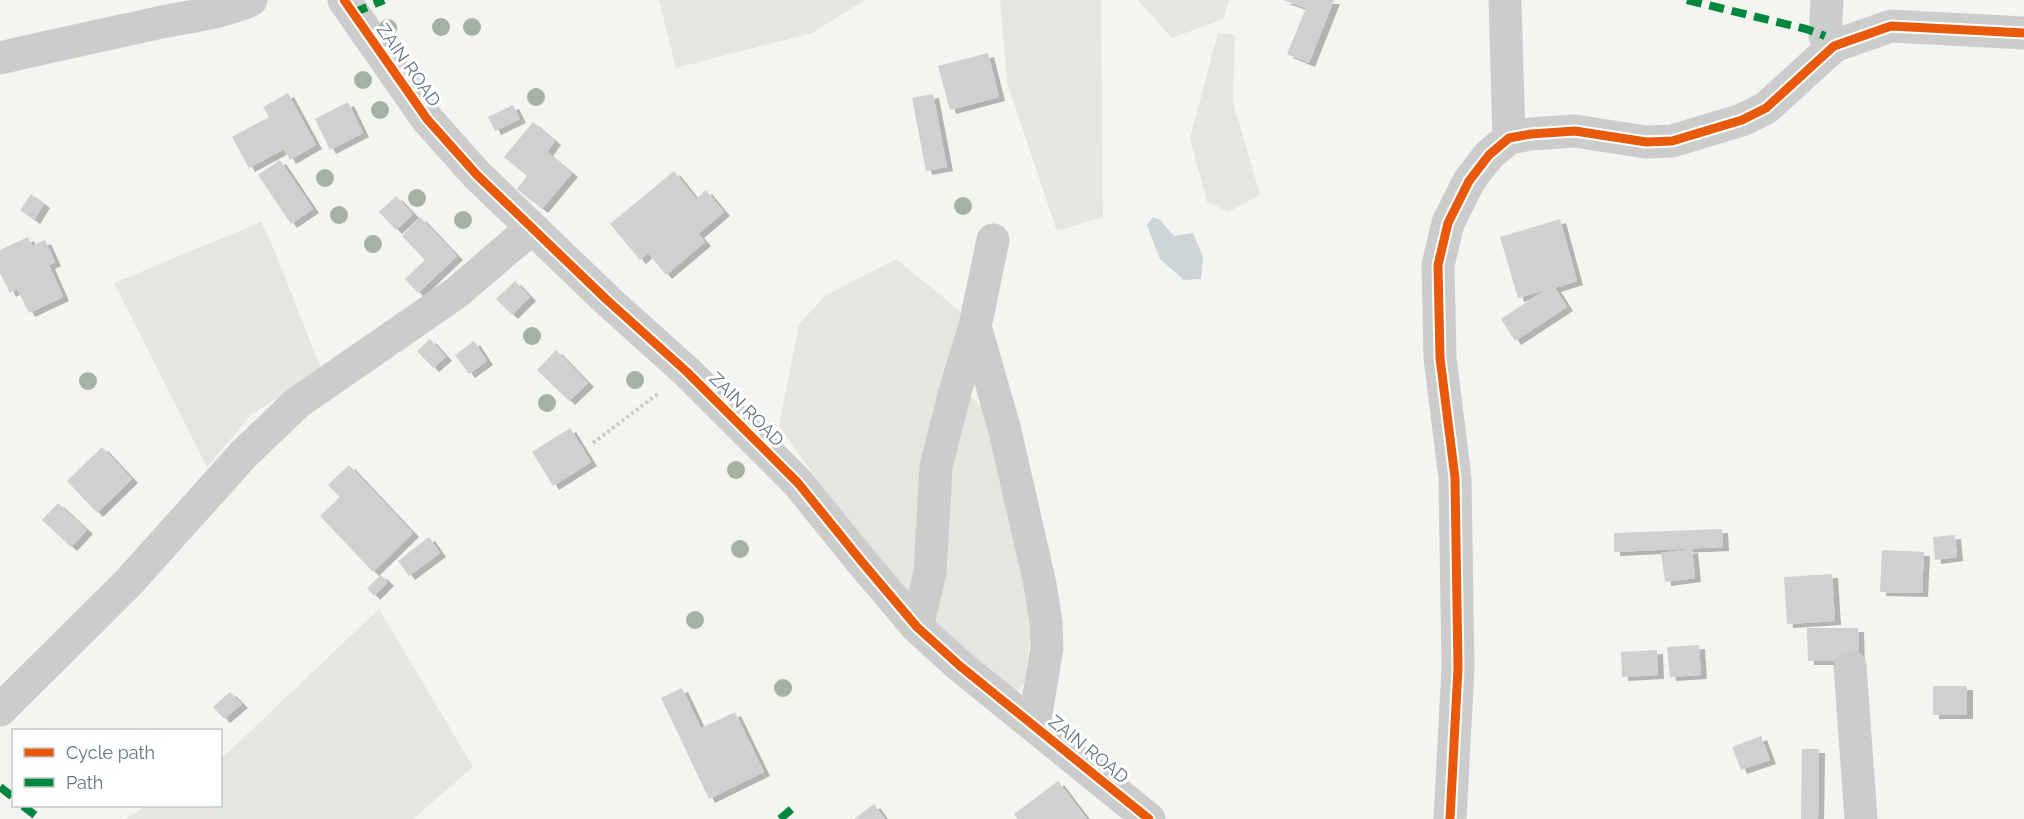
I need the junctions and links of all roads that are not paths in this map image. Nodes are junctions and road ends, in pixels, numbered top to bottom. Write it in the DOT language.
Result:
graph roads {
  1 [pos="251,0"];
  2 [pos="345,0"];
  3 [pos="1505,0"];
  4 [pos="1827,0"];
  5 [pos="2024,33"];
  6 [pos="1834,46"];
  7 [pos="0,58"];
  8 [pos="1509,138"];
  9 [pos="532,228"];
  10 [pos="993,240"];
  11 [pos="975,326"];
  12 [pos="918,627"];
  13 [pos="1851,666"];
  14 [pos="0,710"];
  15 [pos="1034,725"];
  16 [pos="1149,819"];
  17 [pos="1450,819"];
  18 [pos="1861,819"];
  1 -- 7 [label="street"];
  2 -- 9 [label="street, ZAIN ROAD"];
  3 -- 8 [label="street"];
  4 -- 6 [label="street"];
  5 -- 6 [label="street"];
  6 -- 8 [label="street"];
  8 -- 17 [label="street"];
  9 -- 12 [label="street, ZAIN ROAD"];
  9 -- 14 [label="street"];
  10 -- 11 [label="street"];
  11 -- 12 [label="street"];
  11 -- 15 [label="street"];
  12 -- 15 [label="street, ZAIN ROAD"];
  13 -- 18 [label="street"];
  15 -- 16 [label="street, ZAIN ROAD"];
}
